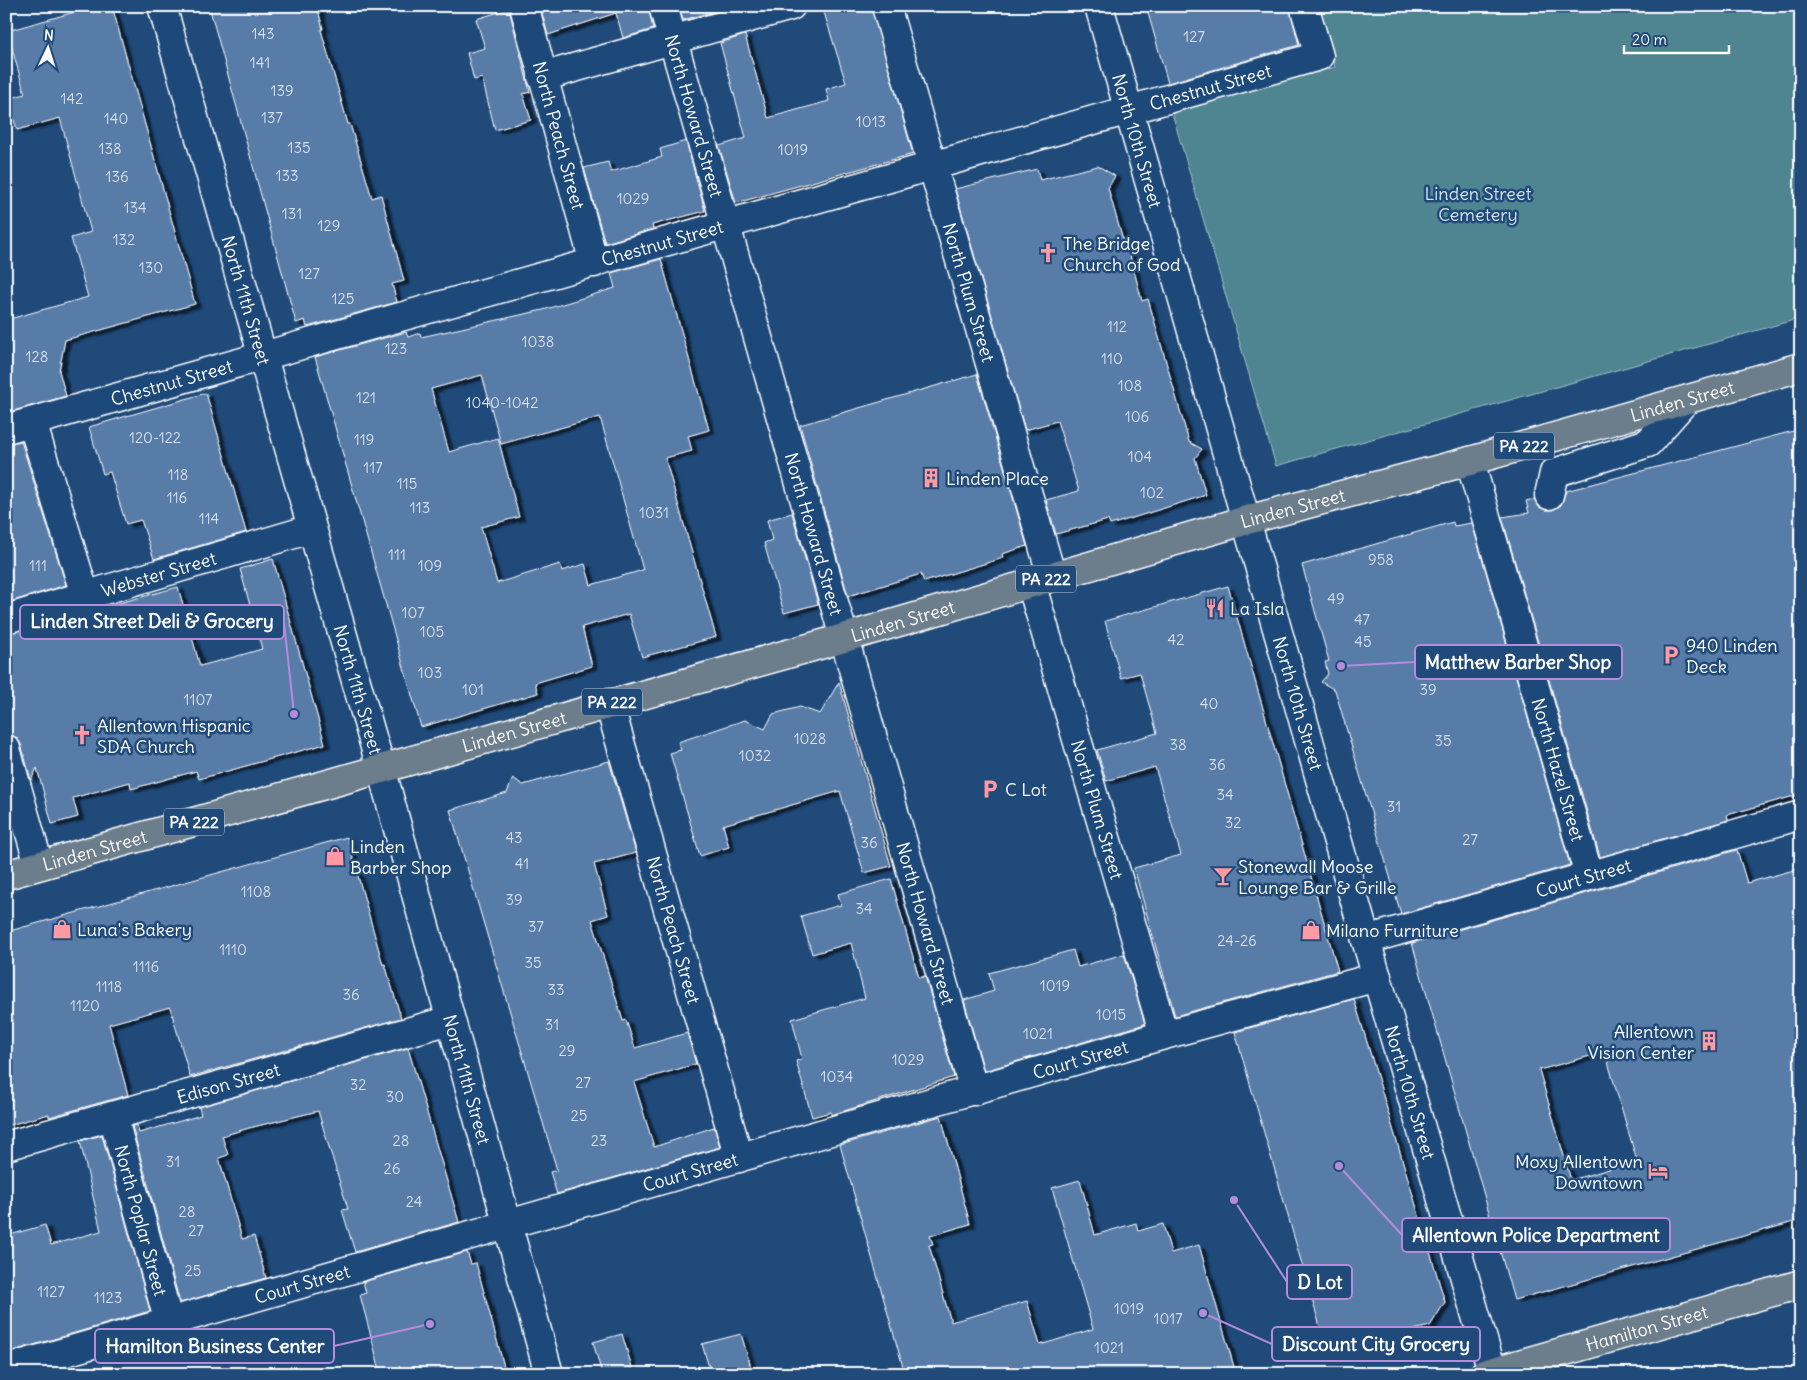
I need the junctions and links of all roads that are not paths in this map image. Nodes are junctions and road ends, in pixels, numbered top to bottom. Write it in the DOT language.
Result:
graph roads {
  1 [pos="162,6"];
  2 [pos="524,6"];
  3 [pos="663,6"];
  4 [pos="791,6"];
  5 [pos="886,6"];
  6 [pos="1099,6"];
  7 [pos="1304,6"];
  8 [pos="673,39"];
  9 [pos="542,77"];
  10 [pos="1127,111"];
  11 [pos="931,167"];
  12 [pos="726,226"];
  13 [pos="594,263"];
  14 [pos="262,357"];
  15 [pos="1801,367"];
  16 [pos="1686,400"];
  17 [pos="32,422"];
  18 [pos="6,429"];
  19 [pos="1470,461"];
  20 [pos="1549,495"];
  21 [pos="1247,520"];
  22 [pos="311,529"];
  23 [pos="1042,580"];
  24 [pos="85,595"];
  25 [pos="6,619"];
  26 [pos="844,638"];
  27 [pos="609,703"];
  28 [pos="6,749"];
  29 [pos="381,768"];
  30 [pos="1801,815"];
  31 [pos="39,866"];
  32 [pos="6,875"];
  33 [pos="1589,876"];
  34 [pos="1366,940"];
  35 [pos="1377,977"];
  36 [pos="450,1020"];
  37 [pos="1164,1035"];
  38 [pos="974,1091"];
  39 [pos="113,1116"];
  40 [pos="6,1146"];
  41 [pos="739,1158"];
  42 [pos="508,1225"];
  43 [pos="1801,1284"];
  44 [pos="168,1323"];
  45 [pos="6,1368"];
  46 [pos="1490,1373"];
  47 [pos="549,1374"];
  1 -- 14 [label="street, North 11th Street"];
  2 -- 9 [label="street, North Peach Street"];
  3 -- 8 [label="street, North Howard Street"];
  4 -- 8 [label="street"];
  5 -- 11 [label="street, North Plum Street"];
  6 -- 10 [label="street, North 10th Street"];
  7 -- 10 [label="street, Chestnut Street"];
  8 -- 9 [label="street"];
  8 -- 12 [label="street, North Howard Street"];
  9 -- 13 [label="street, North Peach Street"];
  10 -- 11 [label="street, Chestnut Street"];
  10 -- 21 [label="street, North 10th Street"];
  11 -- 12 [label="street, Chestnut Street"];
  11 -- 23 [label="street, North Plum Street"];
  12 -- 13 [label="street, Chestnut Street"];
  12 -- 26 [label="street, North Howard Street"];
  13 -- 14 [label="street, Chestnut Street"];
  14 -- 17 [label="street, Chestnut Street"];
  14 -- 22 [label="street, North 11th Street"];
  15 -- 16 [label="main road, Linden Street / PA 222"];
  16 -- 19 [label="main road, Linden Street / PA 222"];
  16 -- 20 [label="street"];
  17 -- 18 [label="street, Chestnut Street"];
  17 -- 24 [label="street"];
  19 -- 21 [label="main road, Linden Street / PA 222"];
  19 -- 33 [label="street, North Hazel Street"];
  21 -- 23 [label="main road, Linden Street / PA 222"];
  21 -- 34 [label="street, North 10th Street"];
  22 -- 24 [label="street, Webster Street"];
  22 -- 29 [label="street, North 11th Street"];
  23 -- 26 [label="main road, Linden Street / PA 222"];
  23 -- 37 [label="street, North Plum Street"];
  24 -- 25 [label="street, Webster Street"];
  26 -- 27 [label="main road, Linden Street / PA 222"];
  26 -- 38 [label="street, North Howard Street"];
  27 -- 29 [label="main road, Linden Street / PA 222"];
  27 -- 41 [label="street, North Peach Street"];
  28 -- 31 [label="street"];
  29 -- 31 [label="main road, Linden Street / PA 222"];
  29 -- 36 [label="street, North 11th Street"];
  30 -- 33 [label="street, Court Street"];
  31 -- 32 [label="main road, Linden Street / PA 222"];
  33 -- 34 [label="street, Court Street"];
  34 -- 35 [label="street, North 10th Street"];
  35 -- 37 [label="street, Court Street"];
  35 -- 46 [label="street, North 10th Street"];
  36 -- 39 [label="street, Edison Street"];
  36 -- 42 [label="street, North 11th Street"];
  37 -- 38 [label="street, Court Street"];
  38 -- 41 [label="street, Court Street"];
  39 -- 40 [label="street, Edison Street"];
  39 -- 44 [label="street, North Poplar Street"];
  41 -- 42 [label="street, Court Street"];
  42 -- 44 [label="street, Court Street"];
  42 -- 47 [label="street, North 11th Street"];
  43 -- 46 [label="main road, Hamilton Street"];
  44 -- 45 [label="street, Court Street"];
}
